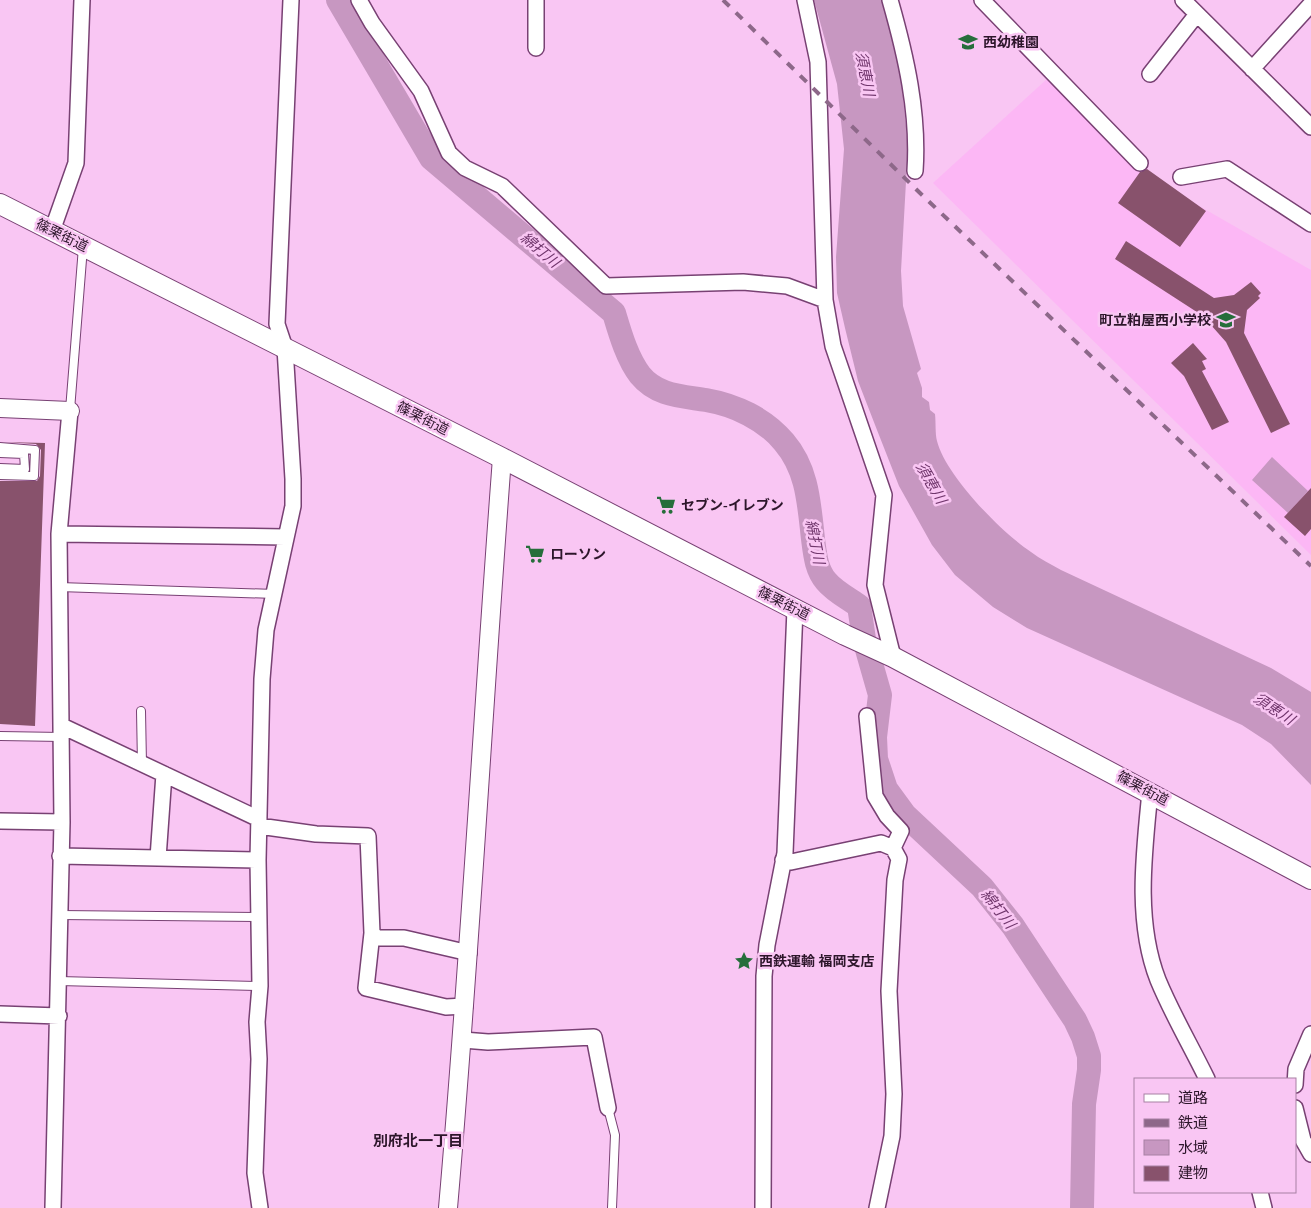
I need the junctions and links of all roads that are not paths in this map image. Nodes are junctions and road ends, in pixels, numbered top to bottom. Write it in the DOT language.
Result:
graph roads {
  1 [pos="82,0"];
  2 [pos="291,0"];
  3 [pos="359,0"];
  4 [pos="536,0"];
  5 [pos="805,0"];
  6 [pos="890,0"];
  7 [pos="982,0"];
  8 [pos="1183,0"];
  9 [pos="1311,4"];
  10 [pos="1197,14"];
  11 [pos="536,48"];
  12 [pos="1252,70"];
  13 [pos="1150,74"];
  14 [pos="1310,123"];
  15 [pos="1140,163"];
  16 [pos="915,171"];
  17 [pos="1181,177"];
  18 [pos="0,204"];
  19 [pos="1311,224"];
  20 [pos="52,231"];
  21 [pos="83,246"];
  22 [pos="825,300"];
  23 [pos="285,348"];
  24 [pos="0,408"];
  25 [pos="70,411"];
  26 [pos="0,447"];
  27 [pos="0,453"];
  28 [pos="502,458"];
  29 [pos="0,468"];
  30 [pos="0,476"];
  31 [pos="59,534"];
  32 [pos="285,537"];
  33 [pos="59,586"];
  34 [pos="275,594"];
  35 [pos="795,609"];
  36 [pos="893,657"];
  37 [pos="141,712"];
  38 [pos="867,716"];
  39 [pos="62,732"];
  40 [pos="0,736"];
  41 [pos="142,764"];
  42 [pos="164,774"];
  43 [pos="1150,792"];
  44 [pos="0,821"];
  45 [pos="62,822"];
  46 [pos="259,822"];
  47 [pos="893,848"];
  48 [pos="60,856"];
  49 [pos="158,858"];
  50 [pos="258,860"];
  51 [pos="784,860"];
  52 [pos="1311,880"];
  53 [pos="60,915"];
  54 [pos="260,917"];
  55 [pos="372,933"];
  56 [pos="468,953"];
  57 [pos="59,981"];
  58 [pos="260,986"];
  59 [pos="465,1006"];
  60 [pos="0,1014"];
  61 [pos="59,1016"];
  62 [pos="1311,1034"];
  63 [pos="463,1040"];
  64 [pos="1207,1078"];
  65 [pos="1295,1078"];
  66 [pos="608,1108"];
  67 [pos="1296,1112"];
  68 [pos="1311,1154"];
  69 [pos="1260,1193"];
  70 [pos="53,1208"];
  71 [pos="260,1208"];
  72 [pos="448,1208"];
  73 [pos="612,1208"];
  74 [pos="763,1208"];
  75 [pos="877,1208"];
  76 [pos="1264,1208"];
  1 -- 20 [label="street"];
  2 -- 23 [label="street"];
  3 -- 22 [label="street"];
  4 -- 11 [label="street"];
  5 -- 22 [label="street"];
  6 -- 16 [label="street"];
  7 -- 15 [label="street"];
  8 -- 10 [label="street"];
  9 -- 12 [label="street"];
  10 -- 12 [label="street"];
  10 -- 13 [label="street"];
  12 -- 14 [label="street"];
  17 -- 19 [label="street"];
  18 -- 20 [label="main road, 篠栗街道"];
  20 -- 21 [label="main road, 篠栗街道"];
  21 -- 23 [label="main road, 篠栗街道"];
  21 -- 25 [label="lane"];
  22 -- 36 [label="street"];
  23 -- 28 [label="main road, 篠栗街道"];
  23 -- 32 [label="street"];
  24 -- 25 [label="street"];
  25 -- 31 [label="street"];
  26 -- 30 [label="lane"];
  27 -- 29 [label="lane"];
  28 -- 35 [label="main road, 篠栗街道"];
  28 -- 56 [label="street"];
  31 -- 32 [label="street"];
  31 -- 33 [label="street"];
  32 -- 34 [label="street"];
  33 -- 34 [label="lane"];
  33 -- 39 [label="street"];
  34 -- 46 [label="street"];
  35 -- 36 [label="main road, 篠栗街道"];
  35 -- 51 [label="street"];
  36 -- 43 [label="main road, 篠栗街道"];
  37 -- 41 [label="lane"];
  38 -- 47 [label="street"];
  39 -- 40 [label="lane"];
  39 -- 41 [label="street"];
  39 -- 45 [label="street"];
  41 -- 42 [label="street"];
  42 -- 46 [label="street"];
  42 -- 49 [label="street"];
  43 -- 52 [label="main road, 篠栗街道"];
  43 -- 64 [label="street"];
  44 -- 45 [label="street"];
  45 -- 48 [label="street"];
  46 -- 50 [label="street"];
  46 -- 55 [label="street"];
  47 -- 51 [label="street"];
  47 -- 75 [label="street"];
  48 -- 49 [label="street"];
  48 -- 53 [label="street"];
  49 -- 50 [label="street"];
  50 -- 54 [label="street"];
  51 -- 74 [label="street"];
  53 -- 54 [label="lane"];
  53 -- 57 [label="street"];
  54 -- 58 [label="street"];
  55 -- 56 [label="street"];
  55 -- 59 [label="street"];
  56 -- 59 [label="street"];
  57 -- 58 [label="lane"];
  57 -- 61 [label="street"];
  58 -- 71 [label="street"];
  59 -- 63 [label="street"];
  60 -- 61 [label="street"];
  61 -- 70 [label="street"];
  62 -- 65 [label="street"];
  63 -- 66 [label="street"];
  63 -- 72 [label="street"];
  66 -- 73 [label="lane"];
  67 -- 68 [label="street"];
  69 -- 76 [label="street"];
}
